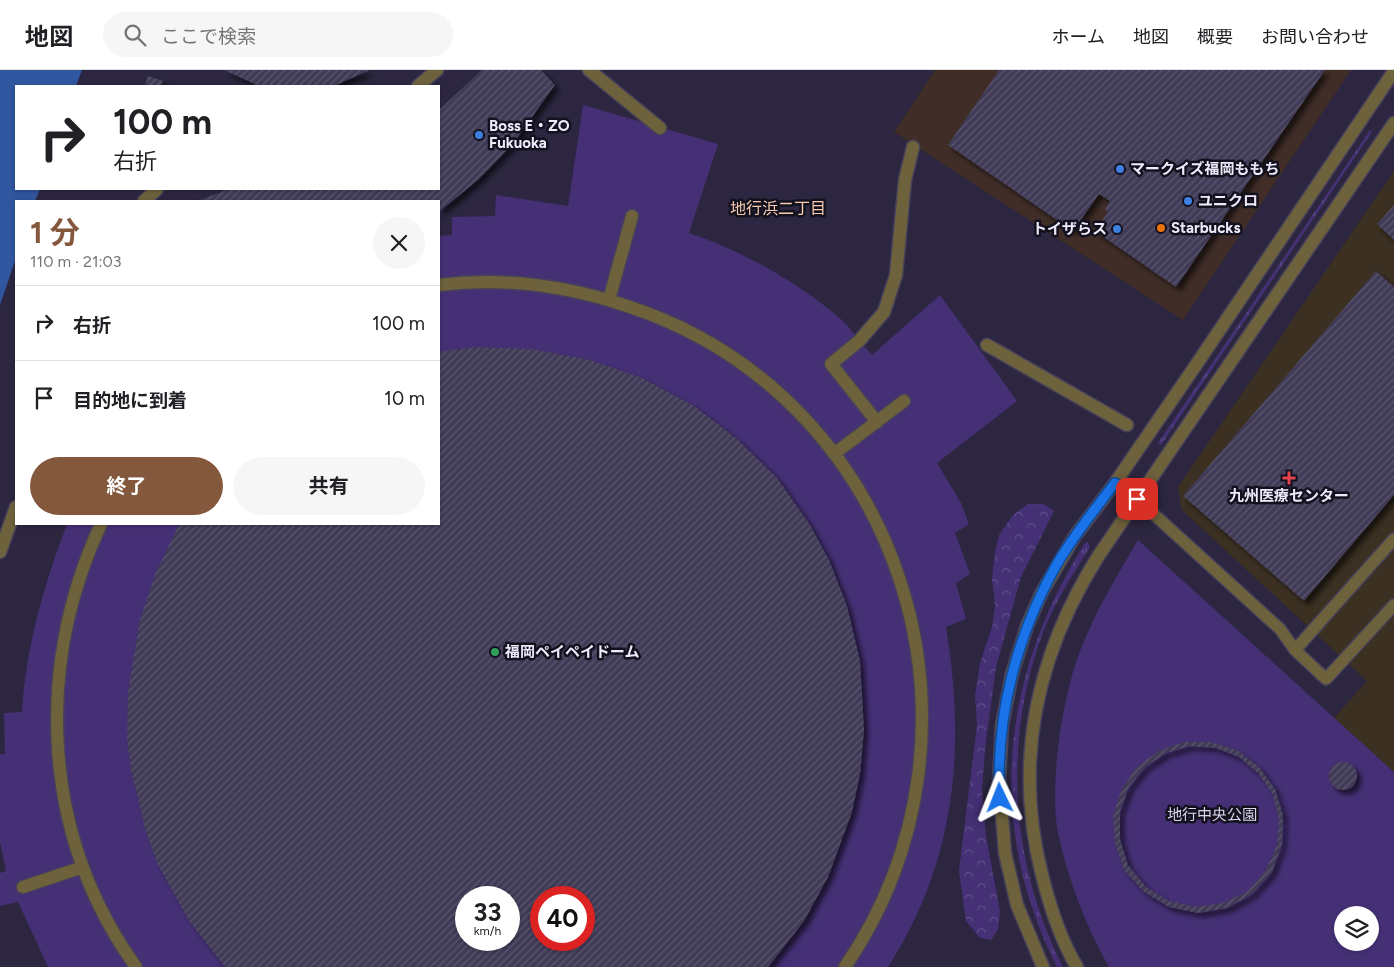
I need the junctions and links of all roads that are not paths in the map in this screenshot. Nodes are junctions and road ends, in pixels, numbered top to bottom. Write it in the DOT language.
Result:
graph roads {
  1 [pos="437,70"];
  2 [pos="589,70"];
  3 [pos="1394,70"];
  4 [pos="419,85"];
  5 [pos="1394,123"];
  6 [pos="660,128"];
  7 [pos="914,147"];
  8 [pos="156,190"];
  9 [pos="145,200"];
  10 [pos="632,216"];
  11 [pos="440,286"];
  12 [pos="609,300"];
  13 [pos="986,344"];
  14 [pos="904,401"];
  15 [pos="877,422"];
  16 [pos="1127,425"];
  17 [pos="834,454"];
  18 [pos="1115,483"];
  19 [pos="1137,499"];
  20 [pos="15,510"];
  21 [pos="101,525"];
  22 [pos="1394,539"];
  23 [pos="0,552"];
  24 [pos="1394,605"];
  25 [pos="1295,650"];
  26 [pos="84,867"];
  27 [pos="23,887"];
  28 [pos="136,967"];
  29 [pos="846,967"];
  30 [pos="1043,967"];
  31 [pos="1077,967"];
  1 -- 4 [label="street"];
  2 -- 6 [label="street"];
  3 -- 18 [label="street"];
  5 -- 19 [label="street"];
  7 -- 15 [label="street"];
  8 -- 9 [label="street"];
  10 -- 12 [label="street"];
  11 -- 12 [label="street"];
  12 -- 17 [label="street"];
  13 -- 16 [label="street"];
  14 -- 15 [label="street"];
  15 -- 17 [label="street"];
  17 -- 29 [label="street"];
  18 -- 19 [label="lane"];
  18 -- 30 [label="street"];
  19 -- 25 [label="lane"];
  19 -- 31 [label="street"];
  20 -- 23 [label="street"];
  21 -- 26 [label="street"];
  22 -- 25 [label="lane"];
  24 -- 25 [label="lane"];
  26 -- 27 [label="street"];
  26 -- 28 [label="street"];
}
